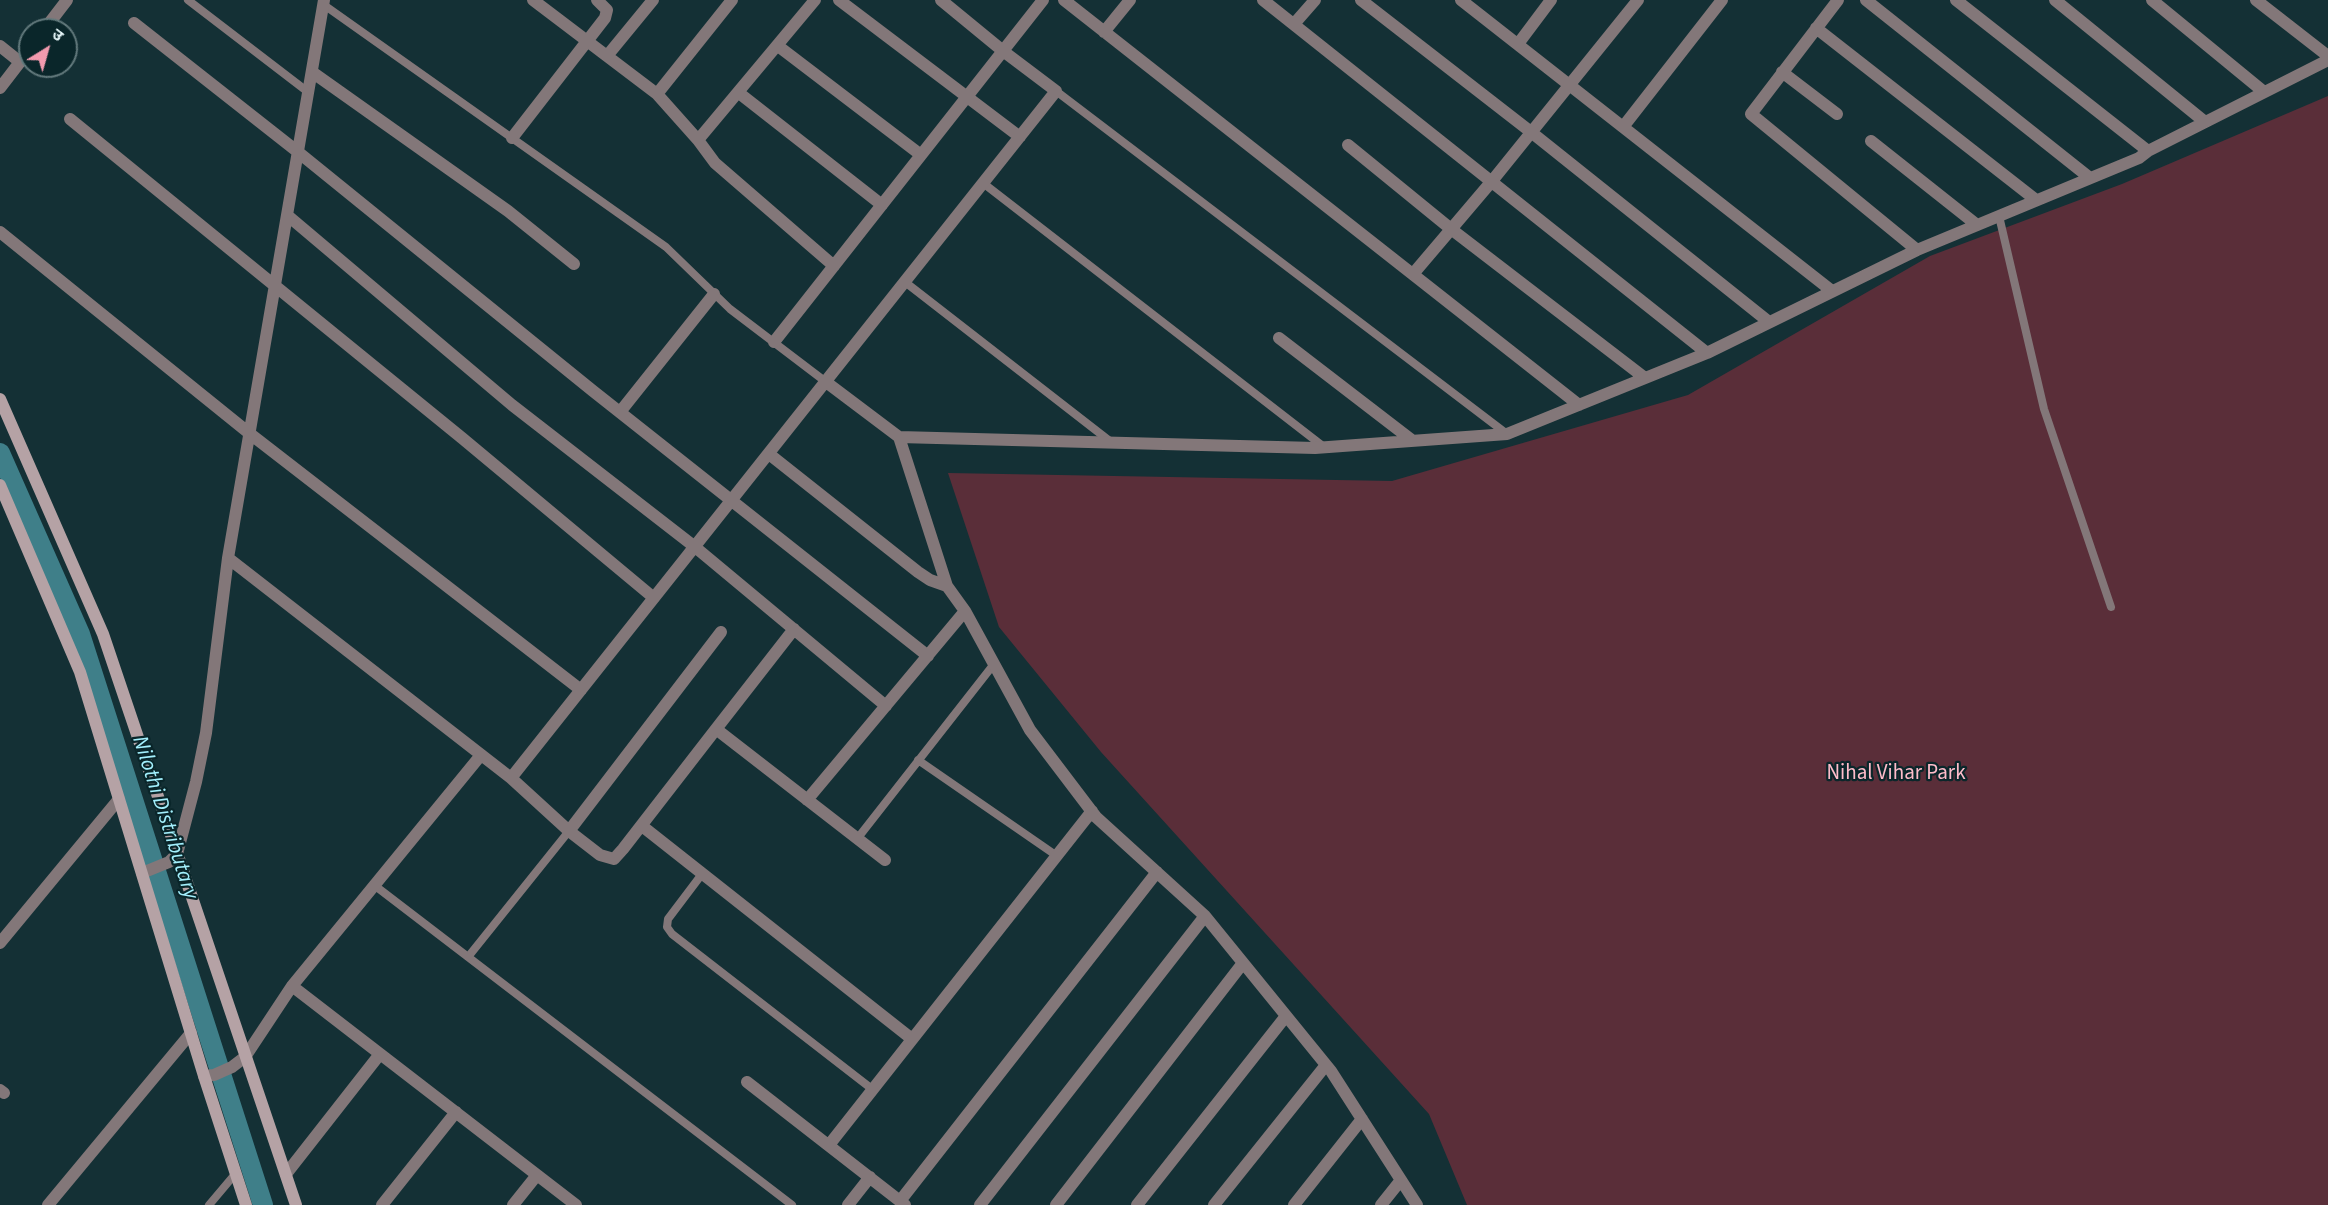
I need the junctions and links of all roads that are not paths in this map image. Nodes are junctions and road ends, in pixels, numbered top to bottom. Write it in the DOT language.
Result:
graph roads {
  1 [pos="67,0"];
  2 [pos="188,0"];
  3 [pos="533,0"];
  4 [pos="597,0"];
  5 [pos="653,0"];
  6 [pos="732,0"];
  7 [pos="815,0"];
  8 [pos="839,0"];
  9 [pos="941,0"];
  10 [pos="1043,0"];
  11 [pos="1064,0"];
  12 [pos="1130,0"];
  13 [pos="1263,0"];
  14 [pos="1314,0"];
  15 [pos="1360,0"];
  16 [pos="1551,0"];
  17 [pos="1638,0"];
  18 [pos="1722,0"];
  19 [pos="1838,0"];
  20 [pos="1866,0"];
  21 [pos="2055,0"];
  22 [pos="2152,0"];
  23 [pos="2256,0"];
  24 [pos="324,2"];
  25 [pos="1468,2"];
  26 [pos="1965,3"];
  27 [pos="53,18"];
  28 [pos="134,23"];
  29 [pos="1294,24"];
  30 [pos="1816,28"];
  31 [pos="1104,32"];
  32 [pos="587,40"];
  33 [pos="1518,44"];
  34 [pos="0,46"];
  35 [pos="778,46"];
  36 [pos="1003,51"];
  37 [pos="608,56"];
  38 [pos="2328,58"];
  39 [pos="18,60"];
  40 [pos="18,65"];
  41 [pos="312,72"];
  42 [pos="1782,72"];
  43 [pos="1570,85"];
  44 [pos="0,88"];
  45 [pos="1056,91"];
  46 [pos="308,92"];
  47 [pos="2264,92"];
  48 [pos="739,93"];
  49 [pos="657,94"];
  50 [pos="967,96"];
  51 [pos="1837,114"];
  52 [pos="70,119"];
  53 [pos="2205,122"];
  54 [pos="1623,127"];
  55 [pos="1532,132"];
  56 [pos="1020,137"];
  57 [pos="512,138"];
  58 [pos="699,140"];
  59 [pos="1871,141"];
  60 [pos="1348,145"];
  61 [pos="2148,151"];
  62 [pos="298,152"];
  63 [pos="921,155"];
  64 [pos="2090,178"];
  65 [pos="1492,181"];
  66 [pos="983,183"];
  67 [pos="2036,201"];
  68 [pos="882,205"];
  69 [pos="287,215"];
  70 [pos="1999,216"];
  71 [pos="1977,225"];
  72 [pos="1451,229"];
  73 [pos="0,232"];
  74 [pos="1917,250"];
  75 [pos="574,264"];
  76 [pos="834,266"];
  77 [pos="1413,274"];
  78 [pos="905,282"];
  79 [pos="275,285"];
  80 [pos="1832,291"];
  81 [pos="714,294"];
  82 [pos="1770,322"];
  83 [pos="1279,338"];
  84 [pos="774,342"];
  85 [pos="1707,353"];
  86 [pos="1645,378"];
  87 [pos="826,382"];
  88 [pos="0,399"];
  89 [pos="1579,405"];
  90 [pos="620,412"];
  91 [pos="249,434"];
  92 [pos="1507,434"];
  93 [pos="899,436"];
  94 [pos="1413,441"];
  95 [pos="1111,442"];
  96 [pos="1325,447"];
  97 [pos="769,454"];
  98 [pos="0,485"];
  99 [pos="731,501"];
  100 [pos="695,547"];
  101 [pos="228,558"];
  102 [pos="947,586"];
  103 [pos="654,598"];
  104 [pos="2111,607"];
  105 [pos="965,611"];
  106 [pos="794,629"];
  107 [pos="721,632"];
  108 [pos="928,656"];
  109 [pos="994,664"];
  110 [pos="581,690"];
  111 [pos="886,706"];
  112 [pos="716,729"];
  113 [pos="481,755"];
  114 [pos="918,760"];
  115 [pos="511,778"];
  116 [pos="119,799"];
  117 [pos="807,800"];
  118 [pos="1092,812"];
  119 [pos="642,826"];
  120 [pos="569,831"];
  121 [pos="857,838"];
  122 [pos="1057,856"];
  123 [pos="173,858"];
  124 [pos="885,860"];
  125 [pos="146,872"];
  126 [pos="1157,872"];
  127 [pos="702,874"];
  128 [pos="374,885"];
  129 [pos="1205,916"];
  130 [pos="0,943"];
  131 [pos="468,957"];
  132 [pos="1244,963"];
  133 [pos="292,986"];
  134 [pos="1287,1016"];
  135 [pos="191,1033"];
  136 [pos="912,1039"];
  137 [pos="380,1053"];
  138 [pos="245,1057"];
  139 [pos="1326,1065"];
  140 [pos="209,1075"];
  141 [pos="747,1082"];
  142 [pos="873,1089"];
  143 [pos="456,1112"];
  144 [pos="1362,1119"];
  145 [pos="828,1144"];
  146 [pos="236,1173"];
  147 [pos="286,1174"];
  148 [pos="537,1175"];
  149 [pos="870,1178"];
  150 [pos="1401,1180"];
  151 [pos="903,1203"];
  152 [pos="48,1205"];
  153 [pos="209,1205"];
  154 [pos="246,1205"];
  155 [pos="296,1205"];
  156 [pos="382,1205"];
  157 [pos="513,1205"];
  158 [pos="576,1205"];
  159 [pos="792,1205"];
  160 [pos="848,1205"];
  161 [pos="980,1205"];
  162 [pos="1056,1205"];
  163 [pos="1137,1205"];
  164 [pos="1214,1205"];
  165 [pos="1294,1205"];
  166 [pos="1381,1205"];
  167 [pos="1417,1205"];
  1 -- 27 [label="street"];
  2 -- 46 [label="lane"];
  3 -- 32 [label="street"];
  4 -- 32 [label="street"];
  5 -- 37 [label="street"];
  6 -- 49 [label="street"];
  7 -- 35 [label="street"];
  8 -- 50 [label="street"];
  9 -- 36 [label="street"];
  10 -- 36 [label="street"];
  11 -- 31 [label="street"];
  12 -- 31 [label="street"];
  13 -- 29 [label="street"];
  14 -- 29 [label="street"];
  15 -- 55 [label="street"];
  16 -- 33 [label="street"];
  17 -- 43 [label="street"];
  18 -- 54 [label="street"];
  19 -- 30 [label="street"];
  20 -- 64 [label="street"];
  21 -- 53 [label="street"];
  22 -- 47 [label="street"];
  23 -- 38 [label="street"];
  24 -- 41 [label="street"];
  24 -- 57 [label="lane"];
  25 -- 33 [label="street"];
  26 -- 61 [label="street"];
  28 -- 62 [label="street"];
  29 -- 65 [label="street"];
  30 -- 42 [label="street"];
  30 -- 67 [label="street"];
  31 -- 77 [label="street"];
  32 -- 37 [label="street"];
  32 -- 57 [label="street"];
  33 -- 43 [label="street"];
  34 -- 39 [label="street"];
  35 -- 48 [label="street"];
  35 -- 63 [label="street"];
  36 -- 45 [label="street"];
  36 -- 50 [label="street"];
  37 -- 49 [label="street"];
  38 -- 47 [label="street"];
  40 -- 44 [label="street"];
  41 -- 46 [label="street"];
  41 -- 75 [label="street"];
  42 -- 51 [label="street"];
  42 -- 74 [label="street"];
  43 -- 54 [label="street"];
  43 -- 55 [label="street"];
  45 -- 56 [label="street"];
  45 -- 92 [label="lane"];
  46 -- 62 [label="street"];
  47 -- 53 [label="street"];
  48 -- 58 [label="street"];
  48 -- 68 [label="street"];
  49 -- 58 [label="street"];
  50 -- 56 [label="street"];
  50 -- 63 [label="street"];
  52 -- 79 [label="street"];
  53 -- 61 [label="street"];
  54 -- 80 [label="street"];
  55 -- 65 [label="street"];
  55 -- 82 [label="street"];
  56 -- 66 [label="street"];
  57 -- 81 [label="lane"];
  58 -- 76 [label="street"];
  59 -- 71 [label="street"];
  60 -- 72 [label="street"];
  61 -- 64 [label="street"];
  62 -- 69 [label="street"];
  62 -- 90 [label="street"];
  63 -- 68 [label="street"];
  64 -- 67 [label="street"];
  65 -- 72 [label="street"];
  65 -- 85 [label="street"];
  66 -- 78 [label="street"];
  66 -- 96 [label="lane"];
  67 -- 70 [label="street"];
  68 -- 76 [label="street"];
  69 -- 79 [label="street"];
  69 -- 100 [label="street"];
  70 -- 71 [label="street"];
  70 -- 104 [label="lane"];
  71 -- 74 [label="street"];
  72 -- 77 [label="street"];
  72 -- 86 [label="street"];
  73 -- 91 [label="street"];
  74 -- 80 [label="street"];
  76 -- 84 [label="street"];
  77 -- 89 [label="street"];
  78 -- 87 [label="street"];
  78 -- 95 [label="lane"];
  79 -- 91 [label="street"];
  79 -- 103 [label="street"];
  80 -- 82 [label="street"];
  81 -- 84 [label="lane"];
  81 -- 90 [label="street"];
  82 -- 85 [label="street"];
  83 -- 94 [label="street"];
  84 -- 87 [label="lane"];
  85 -- 86 [label="street"];
  86 -- 89 [label="street"];
  87 -- 93 [label="street"];
  87 -- 97 [label="street"];
  88 -- 123 [label="street"];
  89 -- 92 [label="street"];
  90 -- 99 [label="street"];
  91 -- 101 [label="street"];
  91 -- 110 [label="street"];
  92 -- 94 [label="street"];
  93 -- 95 [label="street"];
  93 -- 102 [label="street"];
  94 -- 96 [label="street"];
  95 -- 96 [label="street"];
  97 -- 99 [label="street"];
  97 -- 102 [label="street"];
  98 -- 116 [label="street"];
  99 -- 100 [label="street"];
  99 -- 108 [label="street"];
  100 -- 103 [label="street"];
  100 -- 106 [label="street"];
  101 -- 113 [label="street"];
  101 -- 123 [label="street"];
  102 -- 105 [label="street"];
  103 -- 110 [label="street"];
  105 -- 108 [label="street"];
  105 -- 109 [label="street"];
  106 -- 111 [label="street"];
  106 -- 112 [label="street"];
  107 -- 120 [label="street"];
  108 -- 111 [label="street"];
  109 -- 114 [label="lane"];
  109 -- 118 [label="street"];
  110 -- 115 [label="street"];
  111 -- 117 [label="street"];
  112 -- 117 [label="street"];
  112 -- 119 [label="street"];
  113 -- 115 [label="street"];
  113 -- 128 [label="street"];
  114 -- 121 [label="lane"];
  114 -- 122 [label="lane"];
  115 -- 120 [label="street"];
  116 -- 125 [label="street"];
  116 -- 130 [label="street"];
  117 -- 121 [label="street"];
  118 -- 122 [label="street"];
  118 -- 126 [label="street"];
  119 -- 120 [label="street"];
  119 -- 127 [label="street"];
  120 -- 131 [label="lane"];
  121 -- 124 [label="street"];
  122 -- 136 [label="street"];
  123 -- 125 [label="street"];
  123 -- 138 [label="street"];
  125 -- 135 [label="street"];
  126 -- 129 [label="street"];
  126 -- 151 [label="street"];
  127 -- 136 [label="street"];
  127 -- 142 [label="lane"];
  128 -- 131 [label="lane"];
  128 -- 133 [label="street"];
  129 -- 132 [label="street"];
  129 -- 161 [label="street"];
  131 -- 159 [label="lane"];
  132 -- 134 [label="street"];
  132 -- 162 [label="street"];
  133 -- 137 [label="street"];
  133 -- 138 [label="street"];
  134 -- 139 [label="street"];
  134 -- 163 [label="street"];
  135 -- 140 [label="street"];
  135 -- 152 [label="street"];
  136 -- 142 [label="street"];
  137 -- 143 [label="street"];
  137 -- 147 [label="street"];
  138 -- 140 [label="street"];
  138 -- 147 [label="street"];
  139 -- 144 [label="street"];
  139 -- 164 [label="street"];
  140 -- 146 [label="street"];
  141 -- 145 [label="street"];
  142 -- 145 [label="street"];
  143 -- 148 [label="street"];
  143 -- 156 [label="street"];
  144 -- 150 [label="street"];
  144 -- 165 [label="street"];
  145 -- 149 [label="street"];
  146 -- 153 [label="lane"];
  146 -- 154 [label="street"];
  147 -- 155 [label="street"];
  148 -- 157 [label="street"];
  148 -- 158 [label="street"];
  149 -- 151 [label="street"];
  149 -- 160 [label="street"];
  150 -- 166 [label="street"];
  150 -- 167 [label="street"];
}
